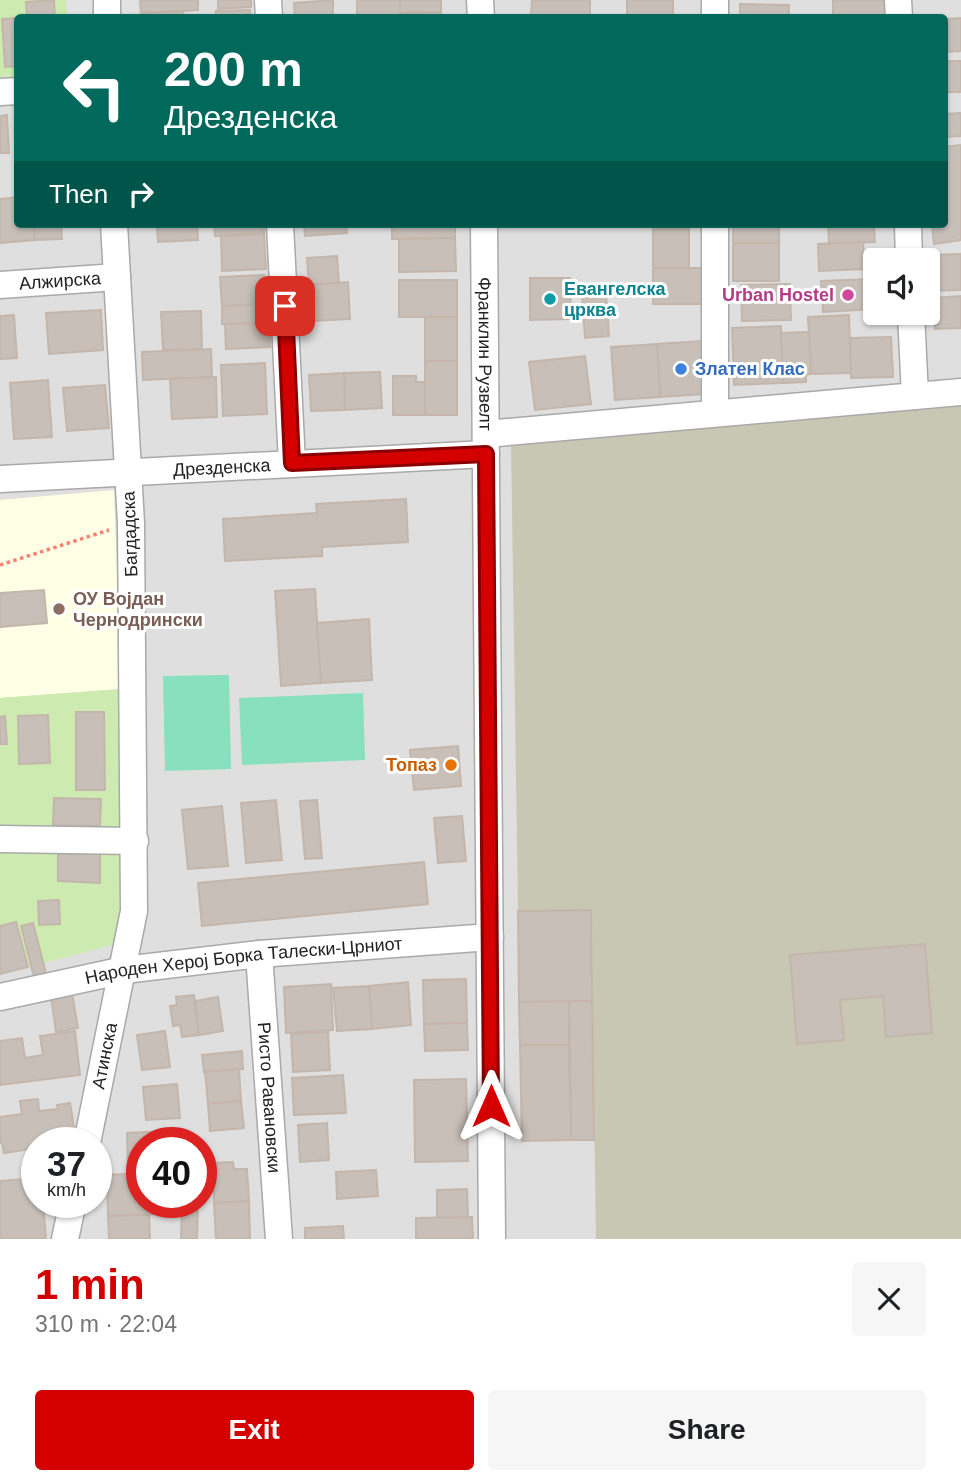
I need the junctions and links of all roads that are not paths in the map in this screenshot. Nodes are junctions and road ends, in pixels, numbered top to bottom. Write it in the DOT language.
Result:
graph roads {
  1 [pos="114,228"];
  2 [pos="280,228"];
  3 [pos="484,228"];
  4 [pos="715,228"];
  5 [pos="908,228"];
  6 [pos="909,248"];
  7 [pos="117,277"];
  8 [pos="0,285"];
  9 [pos="912,325"];
  10 [pos="961,392"];
  11 [pos="915,396"];
  12 [pos="715,413"];
  13 [pos="486,444"];
  14 [pos="292,463"];
  15 [pos="128,471"];
  16 [pos="0,479"];
  17 [pos="0,839"];
  18 [pos="135,841"];
  19 [pos="490,937"];
  20 [pos="259,954"];
  21 [pos="124,970"];
  22 [pos="0,997"];
  23 [pos="91,1127"];
  24 [pos="70,1218"];
  25 [pos="65,1239"];
  26 [pos="279,1239"];
  27 [pos="492,1239"];
  1 -- 7 [label="street, Багдадска"];
  2 -- 14 [label="street"];
  3 -- 13 [label="street, Франклин Рузвелт"];
  4 -- 12 [label="street"];
  5 -- 6 [label="street"];
  7 -- 8 [label="street, Алжирска"];
  7 -- 15 [label="street, Багдадска"];
  9 -- 11 [label="street"];
  10 -- 11 [label="street, Дрезденска"];
  11 -- 12 [label="street, Дрезденска"];
  12 -- 13 [label="street, Дрезденска"];
  13 -- 14 [label="street, Дрезденска"];
  13 -- 19 [label="street, Франклин Рузвелт"];
  14 -- 15 [label="street, Дрезденска"];
  15 -- 16 [label="street, Дрезденска"];
  15 -- 18 [label="street, Багдадска"];
  17 -- 18 [label="street"];
  18 -- 21 [label="street, Багдадска"];
  19 -- 20 [label="street, Народен Херој Борка Талески-Црниот"];
  19 -- 27 [label="street, Франклин Рузвелт"];
  20 -- 21 [label="street, Народен Херој Борка Талески-Црниот"];
  20 -- 26 [label="street, Ристо Равановски"];
  21 -- 22 [label="street, Народен Херој Борка Талески-Црниот"];
  21 -- 23 [label="street, Атинска"];
  24 -- 25 [label="street"];
}
